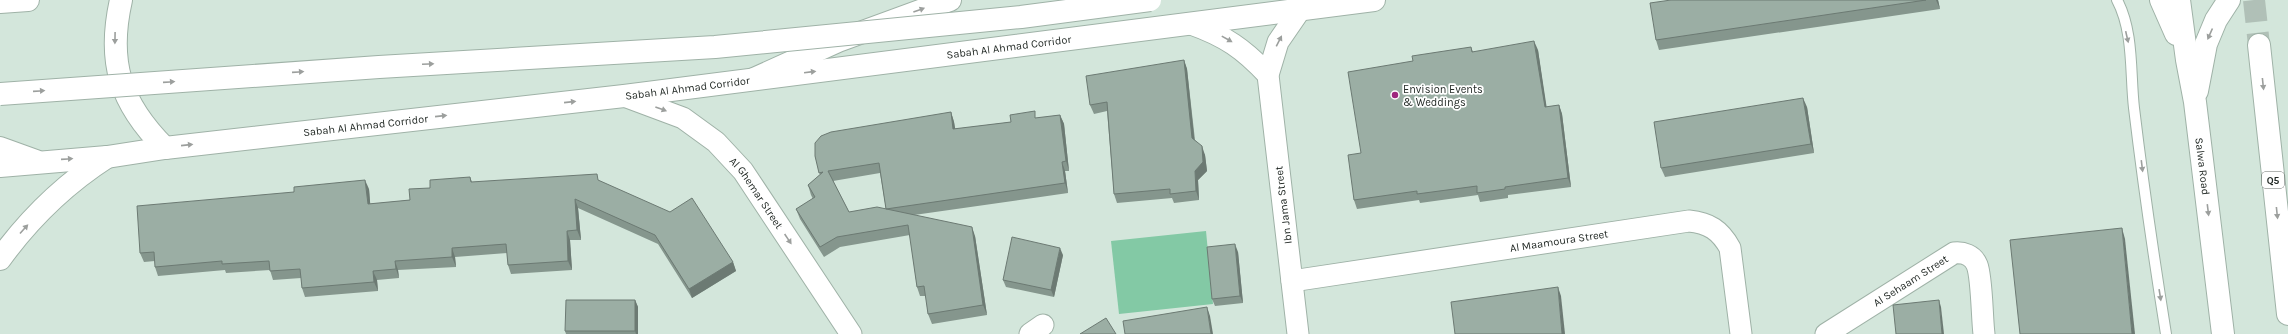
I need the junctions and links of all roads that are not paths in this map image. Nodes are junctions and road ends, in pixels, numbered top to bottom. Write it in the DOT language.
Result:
graph roads {
  1 [pos="28,0"];
  2 [pos="121,0"];
  3 [pos="950,0"];
  4 [pos="1150,0"];
  5 [pos="1374,0"];
  6 [pos="2117,0"];
  7 [pos="2161,0"];
  8 [pos="2179,0"];
  9 [pos="2229,0"];
  10 [pos="0,2"];
  11 [pos="1300,10"];
  12 [pos="1191,24"];
  13 [pos="2259,45"];
  14 [pos="2187,60"];
  15 [pos="1268,75"];
  16 [pos="754,79"];
  17 [pos="0,94"];
  18 [pos="624,96"];
  19 [pos="2195,102"];
  20 [pos="0,148"];
  21 [pos="165,148"];
  22 [pos="106,157"];
  23 [pos="36,161"];
  24 [pos="0,166"];
  25 [pos="0,259"];
  26 [pos="1292,281"];
  27 [pos="2288,314"];
  28 [pos="851,334"];
  29 [pos="1298,334"];
  30 [pos="1741,334"];
  31 [pos="1826,334"];
  32 [pos="1984,334"];
  33 [pos="2166,334"];
  34 [pos="2223,334"];
  1 -- 10 [label="main road"];
  2 -- 21 [label="main road, one-way"];
  16 -- 3 [label="main road, one-way"];
  17 -- 4 [label="main road, one-way, bridge"];
  5 -- 11 [label="main road, Sabah Al Ahmad Corridor"];
  6 -- 33 [label="lane, one-way"];
  7 -- 14 [label="main road"];
  8 -- 14 [label="main road, Salwa Road"];
  9 -- 19 [label="main road, one-way"];
  11 -- 12 [label="main road, Sabah Al Ahmad Corridor"];
  15 -- 11 [label="street, Ibn Jama Street, one-way"];
  12 -- 15 [label="street, one-way"];
  16 -- 12 [label="main road, Sabah Al Ahmad Corridor, one-way"];
  13 -- 27 [label="main road, Q5, one-way"];
  14 -- 19 [label="main road, Salwa Road"];
  15 -- 26 [label="street, Ibn Jama Street"];
  16 -- 18 [label="main road, Sabah Al Ahmad Corridor"];
  21 -- 18 [label="main road, Sabah Al Ahmad Corridor, one-way"];
  18 -- 28 [label="street, Al Ghemar Street, one-way"];
  19 -- 34 [label="main road, Salwa Road, one-way"];
  20 -- 23 [label="main road"];
  21 -- 22 [label="main road, Sabah Al Ahmad Corridor"];
  23 -- 22 [label="main road, Sabah Al Ahmad Corridor, one-way"];
  25 -- 22 [label="main road, one-way"];
  23 -- 24 [label="main road, Sabah Al Ahmad Corridor"];
  26 -- 29 [label="street, Ibn Jama Street"];
  26 -- 30 [label="street, Al Maamoura Street"];
  31 -- 32 [label="street, Al Sehaam Street"];
}
